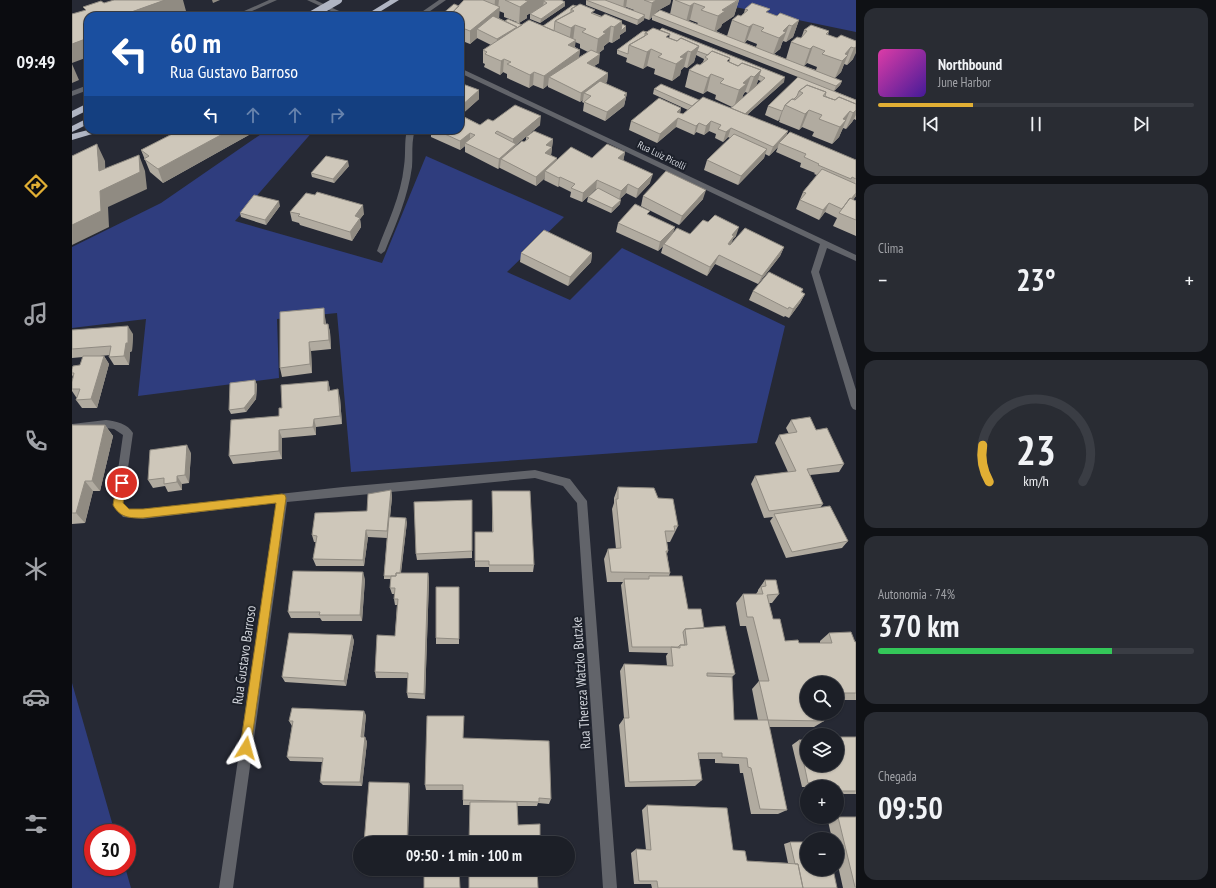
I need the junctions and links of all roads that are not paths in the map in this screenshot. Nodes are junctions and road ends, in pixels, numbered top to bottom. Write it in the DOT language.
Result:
graph roads {
  1 [pos="274,0"];
  2 [pos="310,0"];
  3 [pos="338,0"];
  4 [pos="395,0"];
  5 [pos="443,0"];
  6 [pos="246,12"];
  7 [pos="317,12"];
  8 [pos="338,12"];
  9 [pos="375,12"];
  10 [pos="425,12"];
  11 [pos="464,72"];
  12 [pos="84,89"];
  13 [pos="72,94"];
  14 [pos="84,108"];
  15 [pos="72,115"];
  16 [pos="84,124"];
  17 [pos="72,128"];
  18 [pos="84,134"];
  19 [pos="410,134"];
  20 [pos="72,137"];
  21 [pos="824,244"];
  22 [pos="381,251"];
  23 [pos="856,258"];
  24 [pos="856,406"];
  25 [pos="72,428"];
  26 [pos="282,498"];
  27 [pos="226,888"];
  28 [pos="610,888"];
  1 -- 6 [label="street"];
  2 -- 8 [label="street"];
  3 -- 7 [label="highway, bridge"];
  4 -- 9 [label="highway"];
  5 -- 10 [label="street"];
  11 -- 21 [label="street, Rua Luiz Picolli"];
  12 -- 13 [label="street"];
  14 -- 15 [label="highway"];
  16 -- 17 [label="highway"];
  18 -- 20 [label="highway"];
  19 -- 22 [label="street"];
  21 -- 23 [label="street, Rua Luiz Picolli"];
  21 -- 24 [label="street"];
  25 -- 26 [label="street"];
  26 -- 27 [label="street, Rua Gustavo Barroso"];
  26 -- 28 [label="street, Rua Thereza Watzko Butzke"];
}
